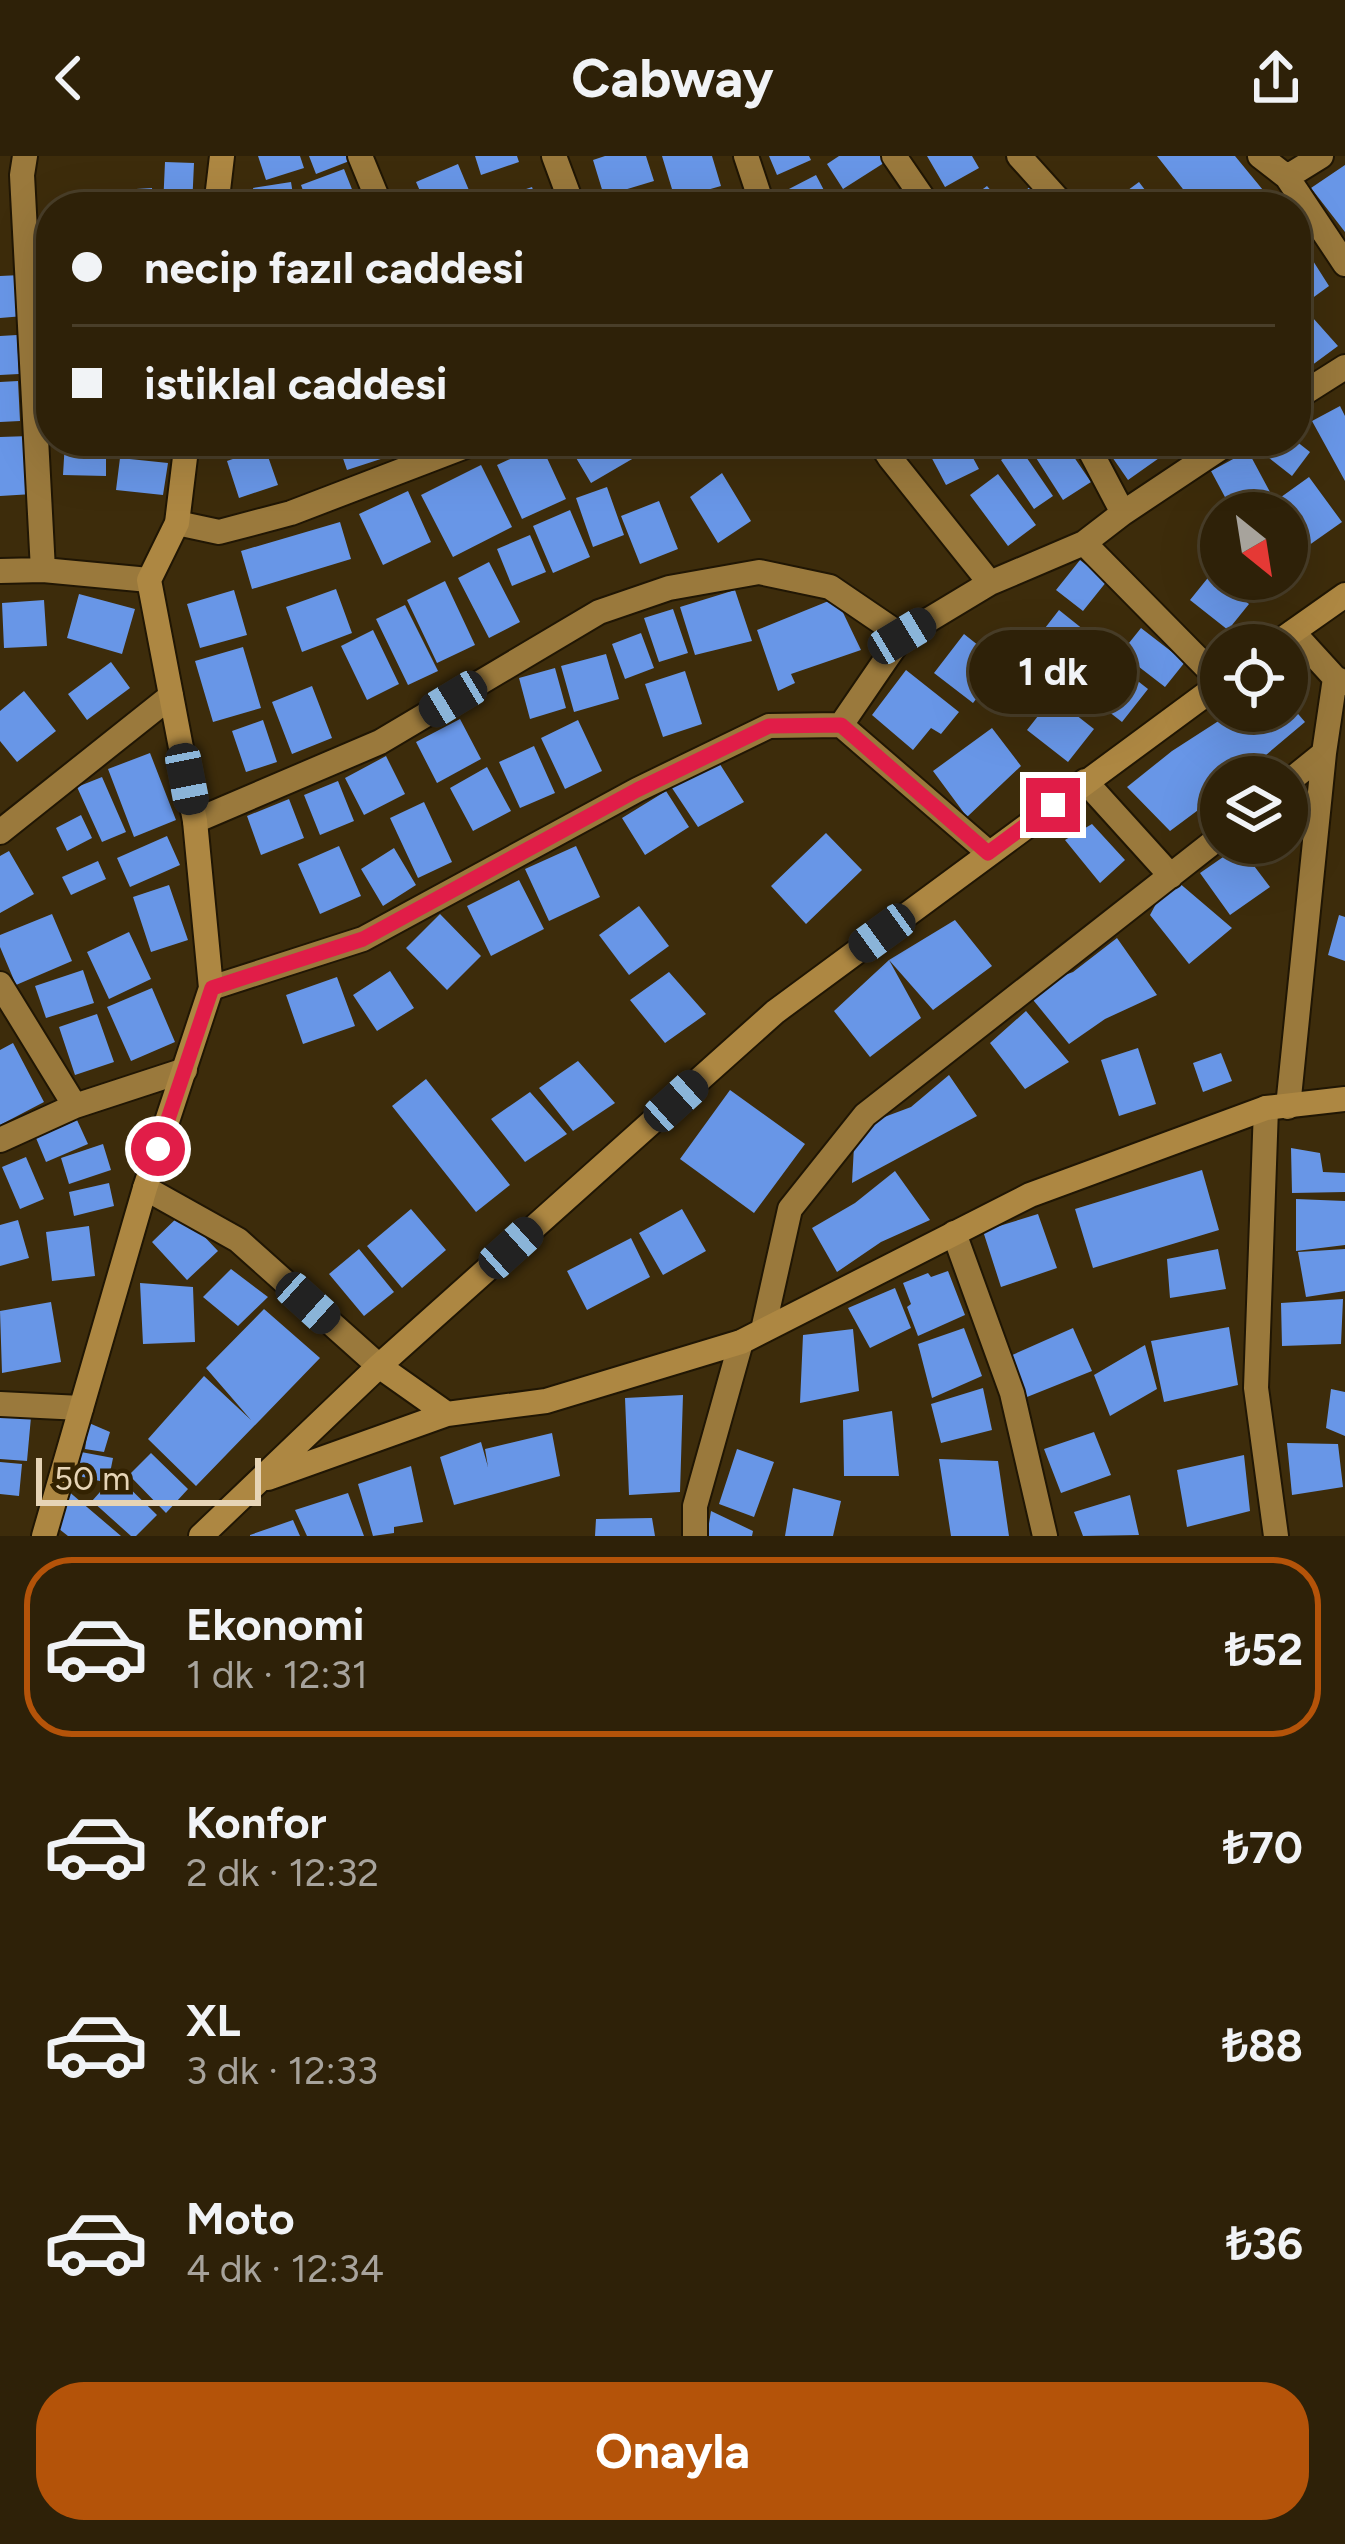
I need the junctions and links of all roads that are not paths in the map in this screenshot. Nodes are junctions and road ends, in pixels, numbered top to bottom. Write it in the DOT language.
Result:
graph roads {
  1 [pos="25,156"];
  2 [pos="222,156"];
  3 [pos="359,156"];
  4 [pos="554,156"];
  5 [pos="746,156"];
  6 [pos="894,156"];
  7 [pos="1019,156"];
  8 [pos="1260,156"];
  9 [pos="1321,156"];
  10 [pos="1287,177"];
  11 [pos="218,192"];
  12 [pos="375,192"];
  13 [pos="567,192"];
  14 [pos="759,192"];
  15 [pos="919,192"];
  16 [pos="1052,192"];
  17 [pos="1297,192"];
  18 [pos="1311,213"];
  19 [pos="1345,265"];
  20 [pos="1345,367"];
  21 [pos="1311,389"];
  22 [pos="36,438"];
  23 [pos="37,456"];
  24 [pos="185,456"];
  25 [pos="440,456"];
  26 [pos="889,456"];
  27 [pos="1093,456"];
  28 [pos="1209,456"];
  29 [pos="1124,513"];
  30 [pos="177,523"];
  31 [pos="1084,543"];
  32 [pos="43,570"];
  33 [pos="0,571"];
  34 [pos="149,580"];
  35 [pos="989,583"];
  36 [pos="1345,596"];
  37 [pos="1304,624"];
  38 [pos="902,636"];
  39 [pos="1308,656"];
  40 [pos="1200,661"];
  41 [pos="1340,680"];
  42 [pos="171,696"];
  43 [pos="1200,697"];
  44 [pos="841,725"];
  45 [pos="1324,753"];
  46 [pos="1308,766"];
  47 [pos="1085,781"];
  48 [pos="195,821"];
  49 [pos="0,832"];
  50 [pos="988,853"];
  51 [pos="1200,853"];
  52 [pos="1171,876"];
  53 [pos="0,984"];
  54 [pos="212,988"];
  55 [pos="184,1070"];
  56 [pos="1345,1100"];
  57 [pos="75,1106"];
  58 [pos="1277,1107"];
  59 [pos="0,1140"];
  60 [pos="145,1189"];
  61 [pos="954,1233"];
  62 [pos="752,1336"];
  63 [pos="379,1366"];
  64 [pos="0,1404"];
  65 [pos="81,1408"];
  66 [pos="447,1414"];
  67 [pos="256,1482"];
  68 [pos="44,1536"];
  69 [pos="201,1536"];
  70 [pos="695,1536"];
  71 [pos="1045,1536"];
  72 [pos="1276,1536"];
  1 -- 22 [label="street"];
  2 -- 11 [label="street"];
  3 -- 12 [label="street"];
  4 -- 13 [label="street"];
  5 -- 14 [label="street"];
  6 -- 15 [label="street"];
  7 -- 16 [label="street"];
  8 -- 10 [label="street"];
  9 -- 10 [label="street"];
  10 -- 17 [label="street"];
  18 -- 19 [label="street"];
  20 -- 21 [label="street"];
  23 -- 32 [label="street"];
  24 -- 30 [label="street"];
  25 -- 30 [label="street"];
  26 -- 35 [label="street"];
  27 -- 29 [label="street"];
  28 -- 29 [label="street"];
  29 -- 31 [label="street"];
  30 -- 34 [label="street"];
  31 -- 35 [label="street"];
  31 -- 40 [label="street"];
  32 -- 33 [label="street"];
  32 -- 34 [label="street"];
  34 -- 42 [label="street"];
  35 -- 38 [label="street"];
  36 -- 37 [label="street"];
  38 -- 44 [label="street"];
  38 -- 48 [label="street"];
  39 -- 41 [label="street"];
  41 -- 45 [label="street"];
  42 -- 48 [label="street"];
  42 -- 49 [label="street"];
  43 -- 47 [label="street"];
  44 -- 50 [label="street"];
  44 -- 54 [label="street"];
  45 -- 46 [label="street"];
  45 -- 58 [label="street"];
  47 -- 50 [label="street"];
  47 -- 52 [label="street"];
  48 -- 54 [label="street"];
  50 -- 63 [label="street"];
  51 -- 52 [label="street"];
  52 -- 62 [label="street"];
  53 -- 57 [label="street"];
  54 -- 55 [label="street"];
  55 -- 57 [label="street"];
  55 -- 60 [label="street"];
  56 -- 58 [label="street"];
  57 -- 59 [label="street"];
  58 -- 61 [label="street"];
  58 -- 72 [label="street"];
  60 -- 63 [label="street"];
  60 -- 65 [label="street"];
  61 -- 62 [label="street"];
  61 -- 71 [label="street"];
  62 -- 66 [label="street"];
  62 -- 70 [label="street"];
  63 -- 66 [label="street"];
  63 -- 67 [label="street"];
  64 -- 65 [label="street"];
  65 -- 68 [label="street"];
  66 -- 67 [label="street"];
  67 -- 69 [label="street"];
}
